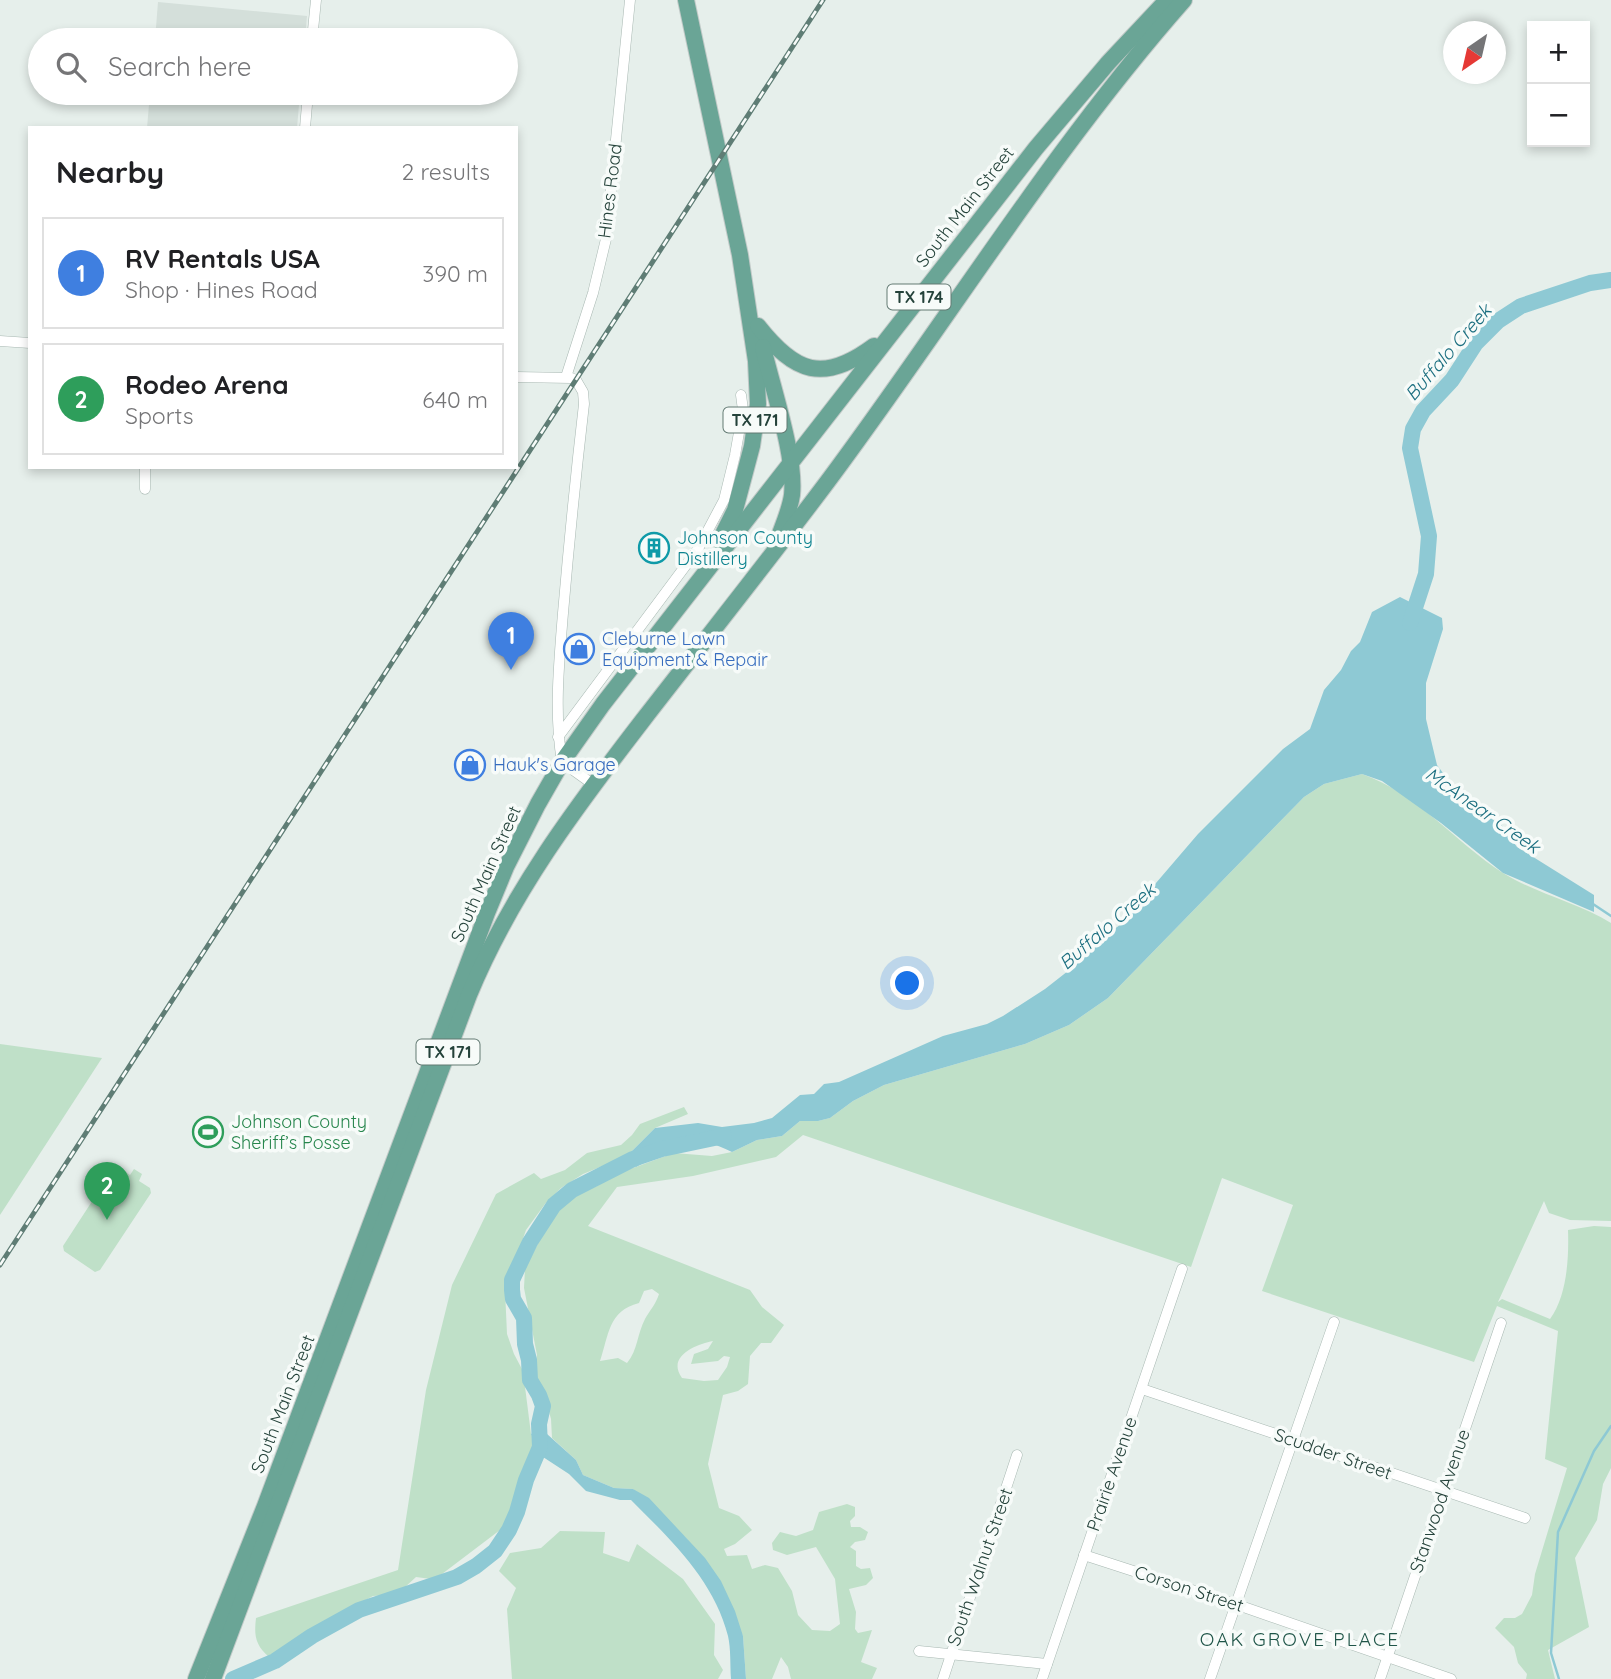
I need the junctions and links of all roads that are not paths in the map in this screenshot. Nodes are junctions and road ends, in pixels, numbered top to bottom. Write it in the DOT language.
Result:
graph roads {
  1 [pos="316,0"];
  2 [pos="630,0"];
  3 [pos="686,0"];
  4 [pos="1167,0"];
  5 [pos="1184,0"];
  6 [pos="313,28"];
  7 [pos="307,105"];
  8 [pos="305,126"];
  9 [pos="740,254"];
  10 [pos="758,326"];
  11 [pos="892,332"];
  12 [pos="0,341"];
  13 [pos="28,343"];
  14 [pos="518,377"];
  15 [pos="566,377"];
  16 [pos="741,395"];
  17 [pos="791,462"];
  18 [pos="145,469"];
  19 [pos="145,489"];
  20 [pos="774,552"];
  21 [pos="701,577"];
  22 [pos="558,737"];
  23 [pos="562,762"];
  24 [pos="593,785"];
  25 [pos="411,1134"];
  26 [pos="1182,1269"];
  27 [pos="1334,1322"];
  28 [pos="1501,1323"];
  29 [pos="1142,1389"];
  30 [pos="1293,1440"];
  31 [pos="1017,1455"];
  32 [pos="1443,1491"];
  33 [pos="1525,1518"];
  34 [pos="1084,1555"];
  35 [pos="1235,1604"];
  36 [pos="230,1611"];
  37 [pos="919,1651"];
  38 [pos="951,1654"];
  39 [pos="1388,1657"];
  40 [pos="1046,1664"];
  41 [pos="196,1679"];
  42 [pos="212,1679"];
  43 [pos="943,1679"];
  44 [pos="1042,1679"];
  45 [pos="1210,1679"];
  46 [pos="1380,1679"];
  47 [pos="1451,1679"];
  1 -- 6 [label="street"];
  2 -- 15 [label="street, Hines Road"];
  3 -- 9 [label="main road, TX 171"];
  4 -- 11 [label="main road, South Main Street / TX 174"];
  5 -- 20 [label="main road, South Main Street / TX 174"];
  7 -- 8 [label="street"];
  9 -- 10 [label="main road, TX 171"];
  9 -- 21 [label="main road, TX 171"];
  10 -- 11 [label="main road"];
  10 -- 17 [label="main road, TX 171"];
  11 -- 17 [label="main road, South Main Street / TX 174"];
  12 -- 13 [label="street"];
  14 -- 15 [label="street"];
  15 -- 22 [label="street"];
  16 -- 22 [label="street"];
  17 -- 20 [label="main road, TX 171"];
  17 -- 21 [label="main road, South Main Street / TX 174"];
  18 -- 19 [label="street"];
  20 -- 24 [label="main road, South Main Street / TX 171"];
  21 -- 23 [label="main road, South Main Street / TX 171"];
  22 -- 23 [label="street"];
  23 -- 24 [label="street"];
  23 -- 25 [label="main road, South Main Street / TX 171"];
  24 -- 25 [label="main road, South Main Street / TX 171"];
  25 -- 36 [label="main road, South Main Street / TX 171"];
  26 -- 29 [label="street, Prairie Avenue"];
  27 -- 30 [label="street"];
  28 -- 32 [label="street, Stanwood Avenue"];
  29 -- 30 [label="street, Scudder Street"];
  29 -- 34 [label="street, Prairie Avenue"];
  30 -- 32 [label="street, Scudder Street"];
  30 -- 35 [label="street"];
  31 -- 38 [label="street, South Walnut Street"];
  32 -- 33 [label="street, Scudder Street"];
  32 -- 39 [label="street, Stanwood Avenue"];
  34 -- 35 [label="street, Corson Street"];
  34 -- 40 [label="street, Prairie Avenue"];
  35 -- 39 [label="street, Corson Street"];
  35 -- 45 [label="street"];
  36 -- 41 [label="main road, South Main Street / TX 171"];
  36 -- 42 [label="main road, South Main Street / TX 171"];
  37 -- 38 [label="street"];
  38 -- 40 [label="street"];
  38 -- 43 [label="street, South Walnut Street"];
  39 -- 46 [label="street, Stanwood Avenue"];
  39 -- 47 [label="street, Corson Street"];
  40 -- 44 [label="street, Prairie Avenue"];
}
